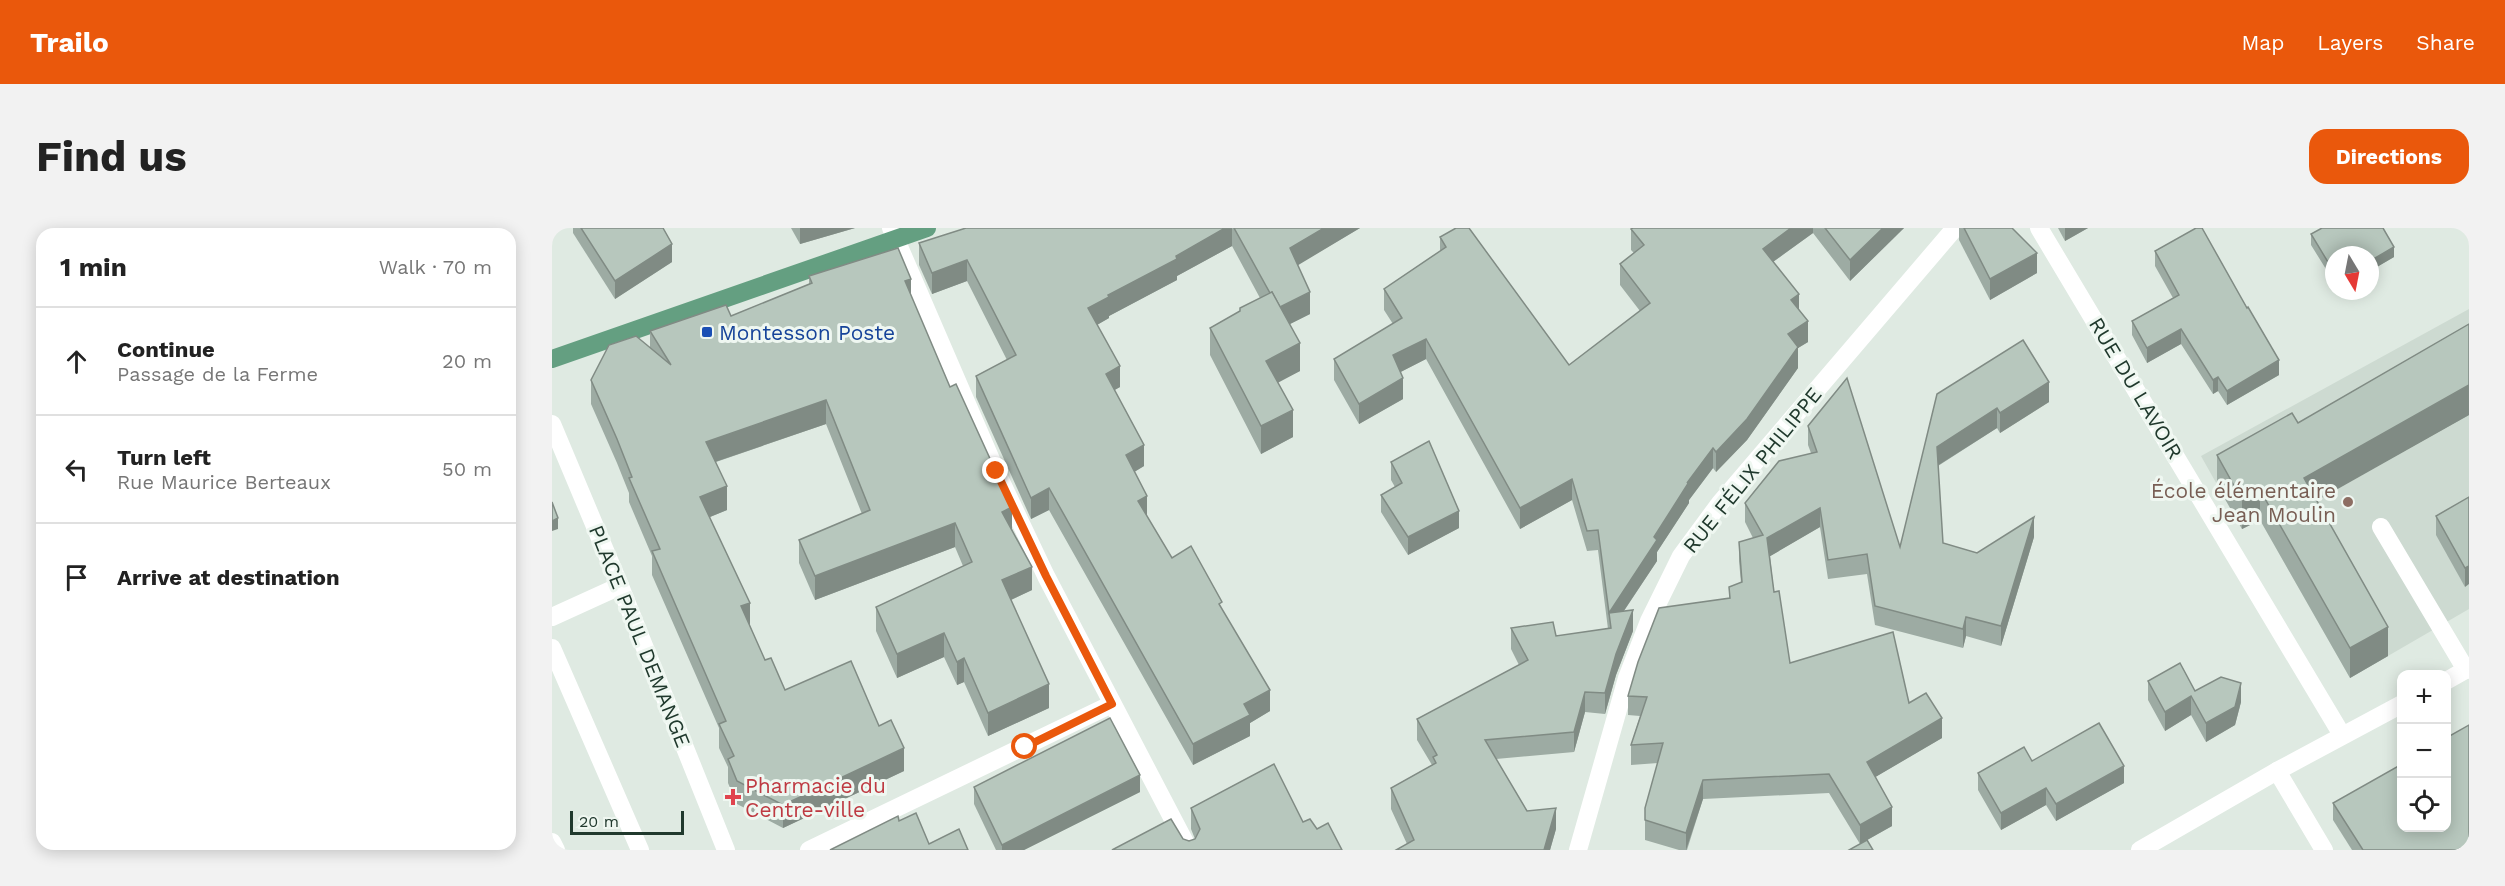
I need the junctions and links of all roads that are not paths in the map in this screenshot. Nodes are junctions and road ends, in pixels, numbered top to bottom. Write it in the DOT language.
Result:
graph roads {
  1 [pos="927,228"];
  2 [pos="1955,228"];
  3 [pos="2039,228"];
  4 [pos="893,233"];
  5 [pos="552,359"];
  6 [pos="552,424"];
  7 [pos="2381,528"];
  8 [pos="620,586"];
  9 [pos="552,617"];
  10 [pos="552,648"];
  11 [pos="2467,669"];
  12 [pos="2451,678"];
  13 [pos="1112,704"];
  14 [pos="2397,707"];
  15 [pos="2342,735"];
  16 [pos="2277,771"];
  17 [pos="552,842"];
  18 [pos="556,850"];
  19 [pos="640,850"];
  20 [pos="726,850"];
  21 [pos="809,850"];
  22 [pos="1189,850"];
  23 [pos="1578,850"];
  24 [pos="2140,850"];
  25 [pos="2324,850"];
  1 -- 4 [label="main road"];
  2 -- 23 [label="street, RUE FÉLIX PHILIPPE"];
  3 -- 15 [label="street, RUE DU LAVOIR"];
  4 -- 5 [label="main road"];
  4 -- 13 [label="street"];
  6 -- 8 [label="street, PLACE PAUL DEMANGE"];
  7 -- 11 [label="street"];
  8 -- 9 [label="street"];
  8 -- 20 [label="street, PLACE PAUL DEMANGE"];
  10 -- 19 [label="street"];
  11 -- 12 [label="street"];
  13 -- 21 [label="street"];
  13 -- 22 [label="street"];
  14 -- 15 [label="street"];
  15 -- 16 [label="street"];
  16 -- 24 [label="street"];
  16 -- 25 [label="street"];
  17 -- 18 [label="street"];
}
